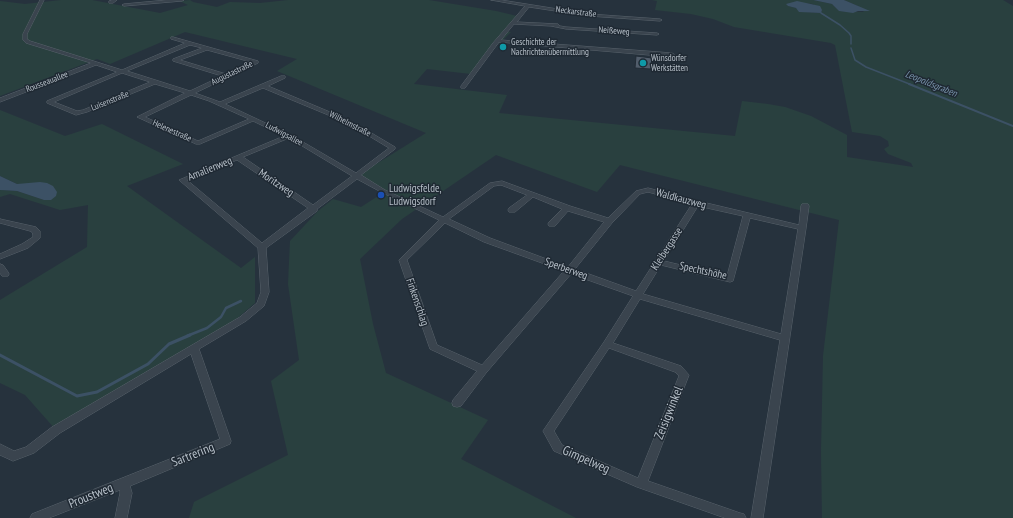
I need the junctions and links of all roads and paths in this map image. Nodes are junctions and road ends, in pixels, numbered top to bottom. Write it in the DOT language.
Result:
graph roads {
  1 [pos="42,0"];
  2 [pos="182,0"];
  3 [pos="493,0"];
  4 [pos="507,1"];
  5 [pos="124,5"];
  6 [pos="528,6"];
  7 [pos="660,20"];
  8 [pos="514,22"];
  9 [pos="657,34"];
  10 [pos="172,38"];
  11 [pos="499,41"];
  12 [pos="190,43"];
  13 [pos="206,48"];
  14 [pos="672,55"];
  15 [pos="94,64"];
  16 [pos="123,72"];
  17 [pos="226,76"];
  18 [pos="283,77"];
  19 [pos="155,82"];
  20 [pos="263,86"];
  21 [pos="462,87"];
  22 [pos="190,94"];
  23 [pos="0,100"];
  24 [pos="220,104"];
  25 [pos="254,119"];
  26 [pos="289,136"];
  27 [pos="238,157"];
  28 [pos="357,176"];
  29 [pos="531,195"];
  30 [pos="696,203"];
  31 [pos="805,206"];
  32 [pos="567,208"];
  33 [pos="314,209"];
  34 [pos="512,210"];
  35 [pos="747,216"];
  36 [pos="446,219"];
  37 [pos="0,221"];
  38 [pos="609,221"];
  39 [pos="552,224"];
  40 [pos="802,228"];
  41 [pos="262,247"];
  42 [pos="0,257"];
  43 [pos="659,262"];
  44 [pos="570,270"];
  45 [pos="637,295"];
  46 [pos="784,338"];
  47 [pos="607,344"];
  48 [pos="194,348"];
  49 [pos="483,370"];
  50 [pos="457,403"];
  51 [pos="0,448"];
  52 [pos="124,483"];
  53 [pos="641,484"];
  54 [pos="36,518"];
  55 [pos="121,518"];
  56 [pos="740,518"];
  57 [pos="756,518"];
  1 -- 15 [label="street, Ludwigsallee"];
  2 -- 5 [label="street"];
  3 -- 4 [label="street, Neckarstraße"];
  4 -- 6 [label="street, Neckarstraße"];
  6 -- 7 [label="street, Neckarstraße"];
  6 -- 8 [label="street"];
  8 -- 9 [label="street, Neißeweg"];
  8 -- 11 [label="street"];
  10 -- 12 [label="street, Augustastraße"];
  11 -- 14 [label="street"];
  11 -- 21 [label="street"];
  12 -- 13 [label="street, Augustastraße"];
  12 -- 16 [label="street"];
  13 -- 17 [label="street, Augustastraße"];
  13 -- 17 [label="street"];
  15 -- 16 [label="street, Ludwigsallee"];
  15 -- 23 [label="street, Rousseauallee"];
  16 -- 19 [label="street, Ludwigsallee"];
  16 -- 19 [label="street, Luisenstraße"];
  17 -- 22 [label="street, Augustastraße"];
  18 -- 20 [label="street"];
  19 -- 22 [label="street, Ludwigsallee"];
  20 -- 24 [label="street"];
  20 -- 28 [label="street, Wilhelmstraße"];
  22 -- 24 [label="street, Ludwigsallee"];
  22 -- 25 [label="street, Helenestraße"];
  24 -- 25 [label="street, Ludwigsallee"];
  25 -- 26 [label="street, Ludwigsallee"];
  26 -- 27 [label="street, Amalienweg"];
  26 -- 28 [label="street, Ludwigsallee"];
  27 -- 33 [label="street, Moritzweg"];
  27 -- 41 [label="street, Amalienweg"];
  28 -- 33 [label="street"];
  28 -- 36 [label="street, Sperberweg"];
  29 -- 32 [label="street"];
  29 -- 34 [label="street"];
  29 -- 36 [label="street"];
  30 -- 35 [label="street, Waldkauzweg"];
  30 -- 38 [label="street, Waldkauzweg"];
  30 -- 43 [label="street, Kleibergasse"];
  31 -- 40 [label="street"];
  32 -- 38 [label="street"];
  32 -- 39 [label="street"];
  33 -- 41 [label="street"];
  35 -- 40 [label="street, Waldkauzweg"];
  35 -- 43 [label="street, Spechtshöhe"];
  36 -- 44 [label="street, Sperberweg"];
  36 -- 49 [label="street, Finkenschlag"];
  37 -- 42 [label="street"];
  38 -- 44 [label="street, Waldkauzweg"];
  40 -- 46 [label="street"];
  41 -- 48 [label="street"];
  43 -- 45 [label="street, Kleibergasse"];
  44 -- 45 [label="street, Sperberweg"];
  44 -- 49 [label="street"];
  45 -- 46 [label="street, Sperberweg"];
  45 -- 47 [label="street, Gimpelweg"];
  46 -- 57 [label="street"];
  47 -- 53 [label="street, Zeisigwinkel"];
  47 -- 53 [label="street, Gimpelweg"];
  48 -- 51 [label="street"];
  48 -- 52 [label="street, Sartrering"];
  49 -- 50 [label="street"];
  52 -- 54 [label="street, Proustweg"];
  52 -- 55 [label="street"];
  53 -- 56 [label="street, Gimpelweg"];
}
